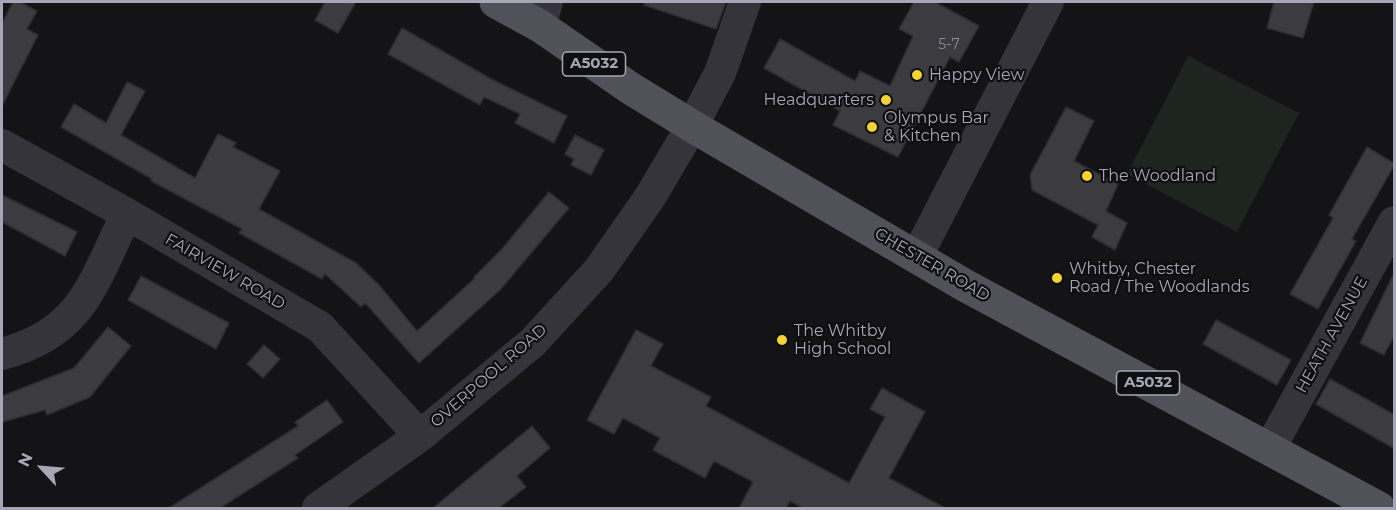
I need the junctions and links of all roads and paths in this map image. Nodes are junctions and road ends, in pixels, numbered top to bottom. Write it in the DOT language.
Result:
graph roads {
  1 [pos="496,2"];
  2 [pos="745,2"];
  3 [pos="1048,2"];
  4 [pos="543,14"];
  5 [pos="692,126"];
  6 [pos="2,145"];
  7 [pos="127,214"];
  8 [pos="1395,222"];
  9 [pos="917,256"];
  10 [pos="2,354"];
  11 [pos="420,436"];
  12 [pos="1270,448"];
  13 [pos="318,508"];
  14 [pos="1379,508"];
  1 -- 4 [label="main road, CHESTER ROAD / A5032"];
  2 -- 5 [label="street, OVERPOOL ROAD"];
  3 -- 9 [label="street"];
  4 -- 5 [label="main road, CHESTER ROAD / A5032"];
  5 -- 9 [label="main road, CHESTER ROAD / A5032"];
  5 -- 11 [label="street, OVERPOOL ROAD"];
  6 -- 7 [label="street, FAIRVIEW ROAD"];
  7 -- 10 [label="street"];
  7 -- 11 [label="street, FAIRVIEW ROAD"];
  8 -- 12 [label="street, HEATH AVENUE"];
  9 -- 12 [label="main road, CHESTER ROAD / A5032"];
  11 -- 13 [label="street, OVERPOOL ROAD"];
  12 -- 14 [label="main road, CHESTER ROAD / A5032"];
}
